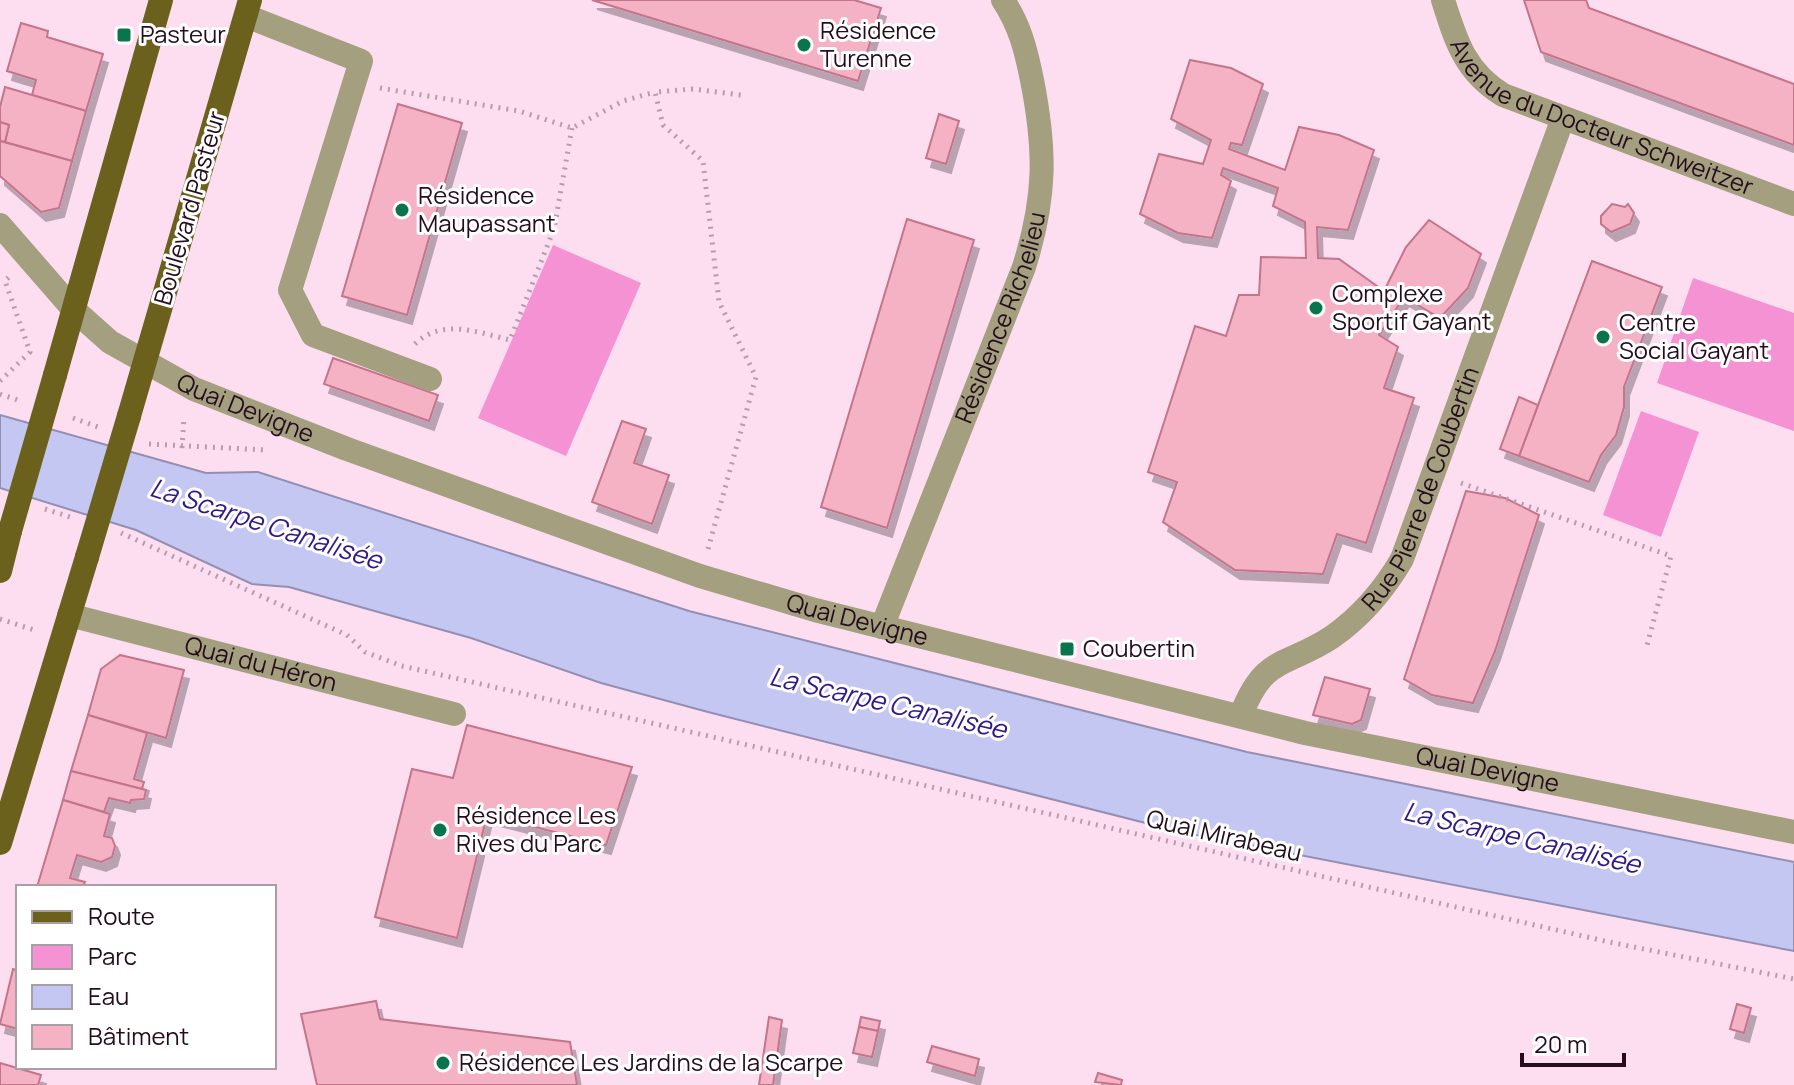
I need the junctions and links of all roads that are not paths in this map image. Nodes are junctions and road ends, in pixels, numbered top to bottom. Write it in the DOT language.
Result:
graph roads {
  1 [pos="161,0"];
  2 [pos="1003,0"];
  3 [pos="1443,0"];
  4 [pos="248,8"];
  5 [pos="1563,118"];
  6 [pos="1794,204"];
  7 [pos="0,225"];
  8 [pos="73,309"];
  9 [pos="145,365"];
  10 [pos="430,379"];
  11 [pos="0,571"];
  12 [pos="69,615"];
  13 [pos="882,627"];
  14 [pos="454,714"];
  15 [pos="1241,715"];
  16 [pos="1794,832"];
  17 [pos="0,843"];
  1 -- 8 [label="main road"];
  2 -- 13 [label="street, Résidence Richelieu"];
  3 -- 5 [label="street, Avenue du Docteur Schweitzer"];
  4 -- 9 [label="main road, Boulevard Pasteur"];
  4 -- 10 [label="street"];
  5 -- 6 [label="street, Avenue du Docteur Schweitzer"];
  5 -- 15 [label="street, Rue Pierre de Coubertin"];
  7 -- 8 [label="street, Quai Devigne"];
  8 -- 9 [label="street, Quai Devigne"];
  8 -- 11 [label="main road, bridge"];
  9 -- 12 [label="main road, Boulevard Pasteur, bridge"];
  9 -- 13 [label="street, Quai Devigne"];
  12 -- 14 [label="street, Quai du Héron"];
  12 -- 17 [label="main road, Boulevard Pasteur"];
  13 -- 15 [label="street, Quai Devigne"];
  15 -- 16 [label="street, Quai Devigne"];
}
